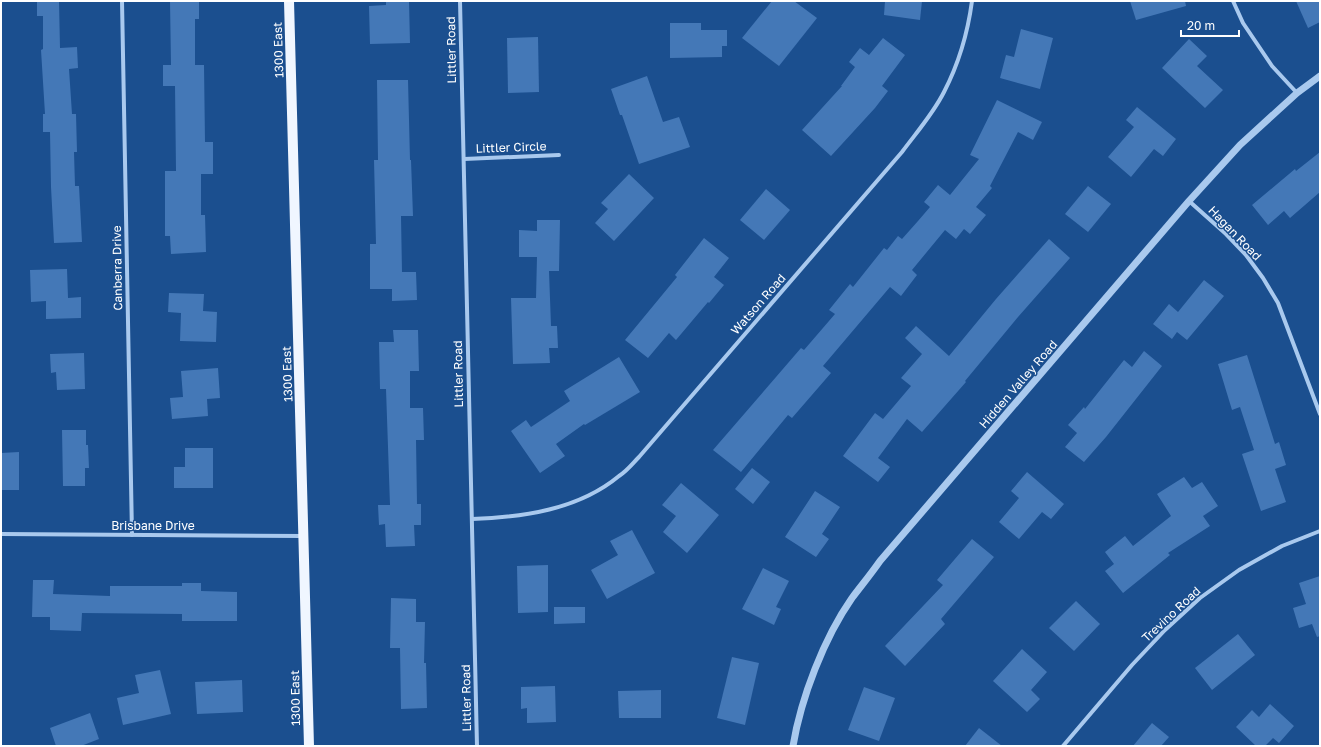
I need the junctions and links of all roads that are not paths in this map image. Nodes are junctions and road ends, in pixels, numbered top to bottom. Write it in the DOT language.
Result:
graph roads {
  1 [pos="122,1"];
  2 [pos="289,1"];
  3 [pos="460,1"];
  4 [pos="972,1"];
  5 [pos="1233,1"];
  6 [pos="1320,76"];
  7 [pos="1297,93"];
  8 [pos="559,155"];
  9 [pos="464,159"];
  10 [pos="1189,200"];
  11 [pos="1320,414"];
  12 [pos="472,519"];
  13 [pos="1320,532"];
  14 [pos="1,534"];
  15 [pos="132,535"];
  16 [pos="305,536"];
  17 [pos="309,746"];
  18 [pos="477,746"];
  19 [pos="793,746"];
  20 [pos="1063,746"];
  1 -- 15 [label="street, Canberra Drive"];
  2 -- 16 [label="main road, 1300 East"];
  3 -- 9 [label="street, Littler Road"];
  4 -- 12 [label="street, Watson Road"];
  5 -- 7 [label="street"];
  6 -- 7 [label="street, Hidden Valley Road"];
  7 -- 10 [label="street, Hidden Valley Road"];
  8 -- 9 [label="street, Littler Circle"];
  9 -- 12 [label="street, Littler Road"];
  10 -- 11 [label="street, Hagan Road"];
  10 -- 19 [label="street, Hidden Valley Road"];
  12 -- 18 [label="street, Littler Road"];
  13 -- 20 [label="street, Trevino Road"];
  14 -- 15 [label="street, Brisbane Drive"];
  15 -- 16 [label="street, Brisbane Drive"];
  16 -- 17 [label="main road, 1300 East"];
}
